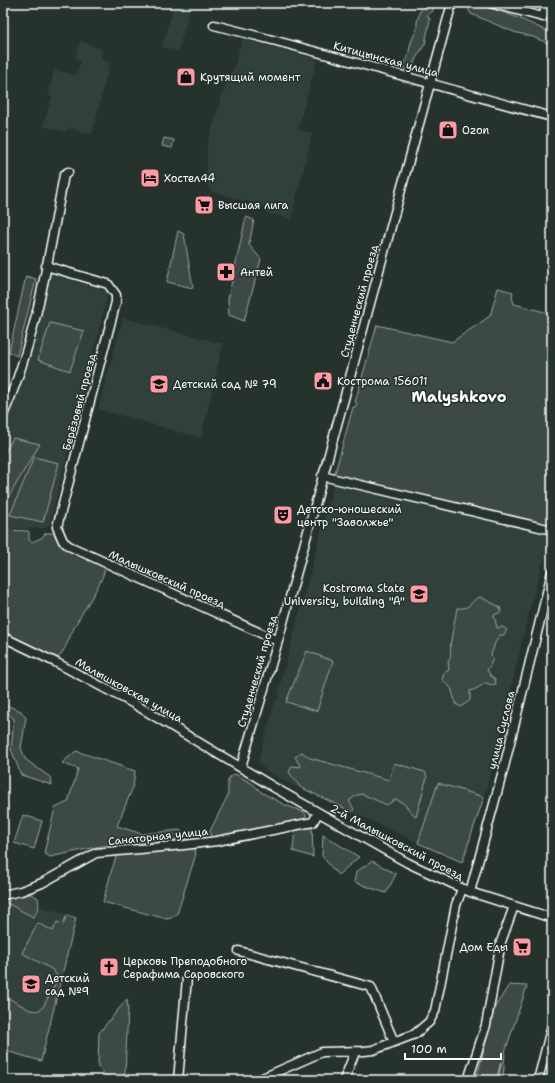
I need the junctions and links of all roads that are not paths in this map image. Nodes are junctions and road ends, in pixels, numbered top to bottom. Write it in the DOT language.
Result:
graph roads {
  1 [pos="452,3"];
  2 [pos="490,3"];
  3 [pos="547,3"];
  4 [pos="214,25"];
  5 [pos="430,83"];
  6 [pos="552,117"];
  7 [pos="68,172"];
  8 [pos="46,266"];
  9 [pos="3,415"];
  10 [pos="322,476"];
  11 [pos="57,527"];
  12 [pos="552,530"];
  13 [pos="552,572"];
  14 [pos="3,637"];
  15 [pos="278,641"];
  16 [pos="241,767"];
  17 [pos="318,813"];
  18 [pos="466,891"];
  19 [pos="3,895"];
  20 [pos="514,906"];
  21 [pos="552,918"];
  22 [pos="239,951"];
  23 [pos="187,978"];
  24 [pos="552,1025"];
  25 [pos="394,1042"];
  26 [pos="355,1052"];
  27 [pos="178,1080"];
  28 [pos="258,1080"];
  29 [pos="344,1080"];
  30 [pos="467,1080"];
  31 [pos="538,1080"];
  1 -- 5 [label="street, Студенческий проезд"];
  2 -- 3 [label="street"];
  4 -- 5 [label="street, Китицынская улица"];
  5 -- 6 [label="street, Китицынская улица"];
  5 -- 10 [label="street, Студенческий проезд"];
  7 -- 8 [label="street"];
  8 -- 9 [label="street"];
  8 -- 11 [label="street, Берёзовый проезд"];
  10 -- 12 [label="street"];
  10 -- 15 [label="street, Студенческий проезд"];
  11 -- 15 [label="street, Малышковский проезд"];
  13 -- 18 [label="street, улица Суслова"];
  14 -- 16 [label="street, Малышковская улица"];
  15 -- 16 [label="street, Студенческий проезд"];
  16 -- 17 [label="street, 2-й Малышковский проезд"];
  17 -- 18 [label="street, 2-й Малышковский проезд"];
  17 -- 19 [label="street, Санаторная улица"];
  18 -- 20 [label="street, 2-й Малышковский проезд"];
  18 -- 25 [label="street, улица Суслова"];
  20 -- 21 [label="street, 2-й Малышковский проезд"];
  20 -- 30 [label="street"];
  22 -- 25 [label="street"];
  23 -- 27 [label="street"];
  24 -- 31 [label="street"];
  25 -- 26 [label="street, улица Суслова"];
  26 -- 28 [label="street, улица Суслова"];
  26 -- 29 [label="street"];
}
